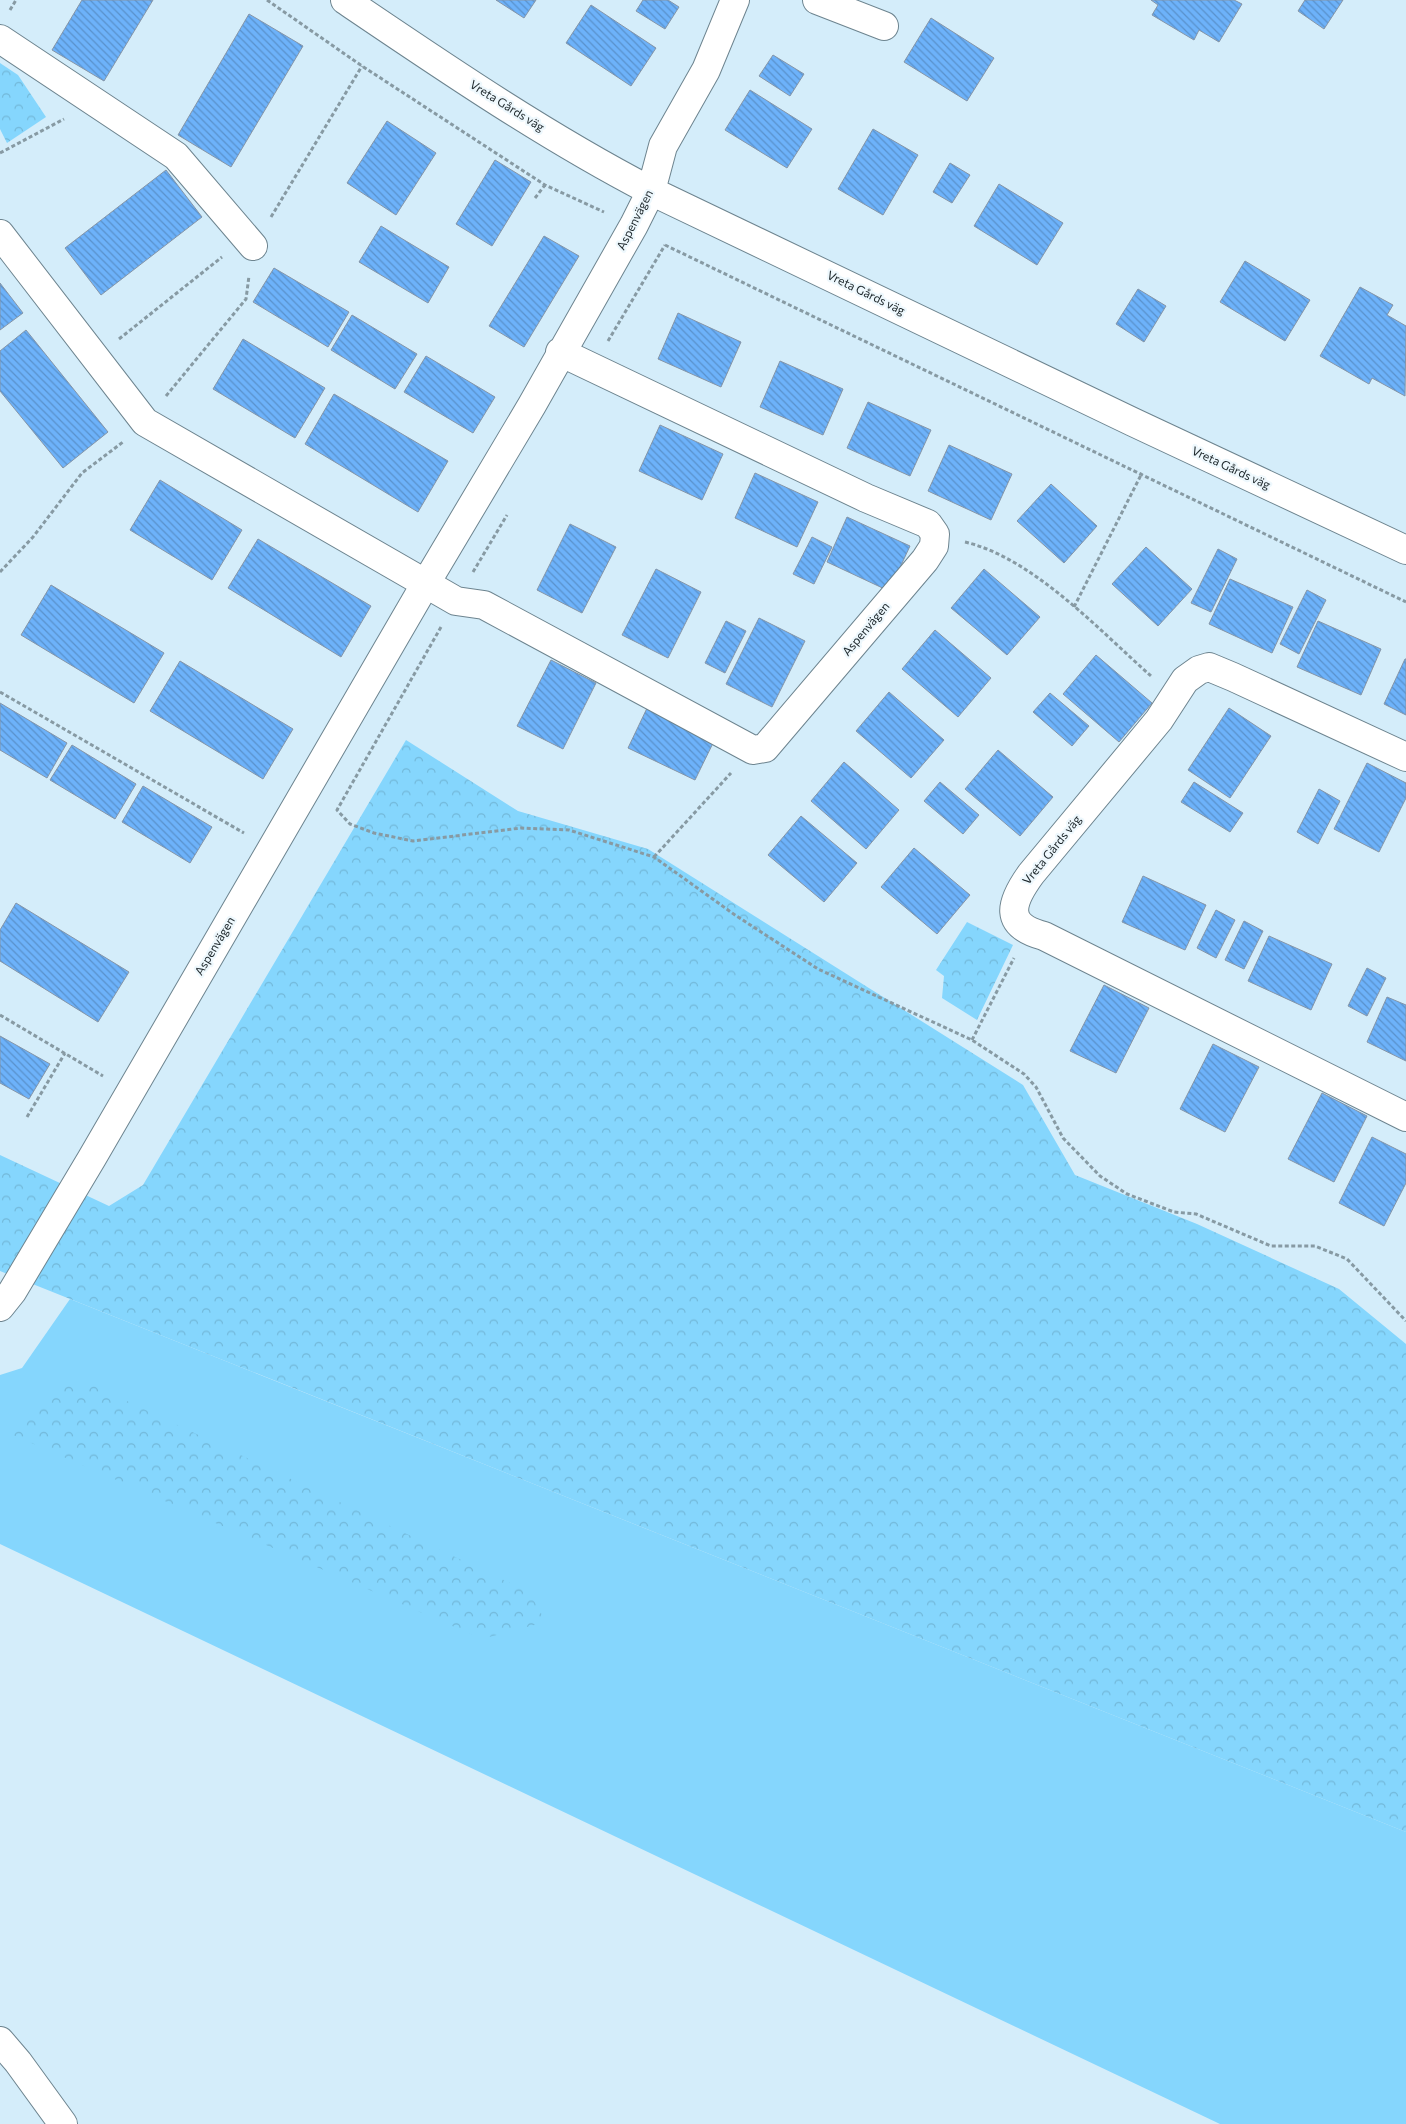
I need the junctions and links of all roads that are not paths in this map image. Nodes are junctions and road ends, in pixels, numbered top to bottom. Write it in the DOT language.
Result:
graph roads {
  1 [pos="345,0"];
  2 [pos="735,0"];
  3 [pos="817,0"];
  4 [pos="884,26"];
  5 [pos="0,39"];
  6 [pos="651,191"];
  7 [pos="0,234"];
  8 [pos="253,246"];
  9 [pos="560,352"];
  10 [pos="1406,550"];
  11 [pos="426,583"];
  12 [pos="1406,757"];
  13 [pos="1406,1118"];
  14 [pos="0,1307"];
  15 [pos="0,2041"];
  16 [pos="63,2124"];
  1 -- 6 [label="street, Vreta Gårds väg"];
  2 -- 6 [label="street, Aspenvägen"];
  3 -- 4 [label="street"];
  5 -- 8 [label="street"];
  6 -- 9 [label="street, Aspenvägen"];
  6 -- 10 [label="street, Vreta Gårds väg"];
  7 -- 11 [label="street"];
  9 -- 11 [label="street, Aspenvägen"];
  9 -- 11 [label="street, Aspenvägen"];
  11 -- 14 [label="street, Aspenvägen"];
  12 -- 13 [label="street, Vreta Gårds väg"];
  15 -- 16 [label="street"];
}
